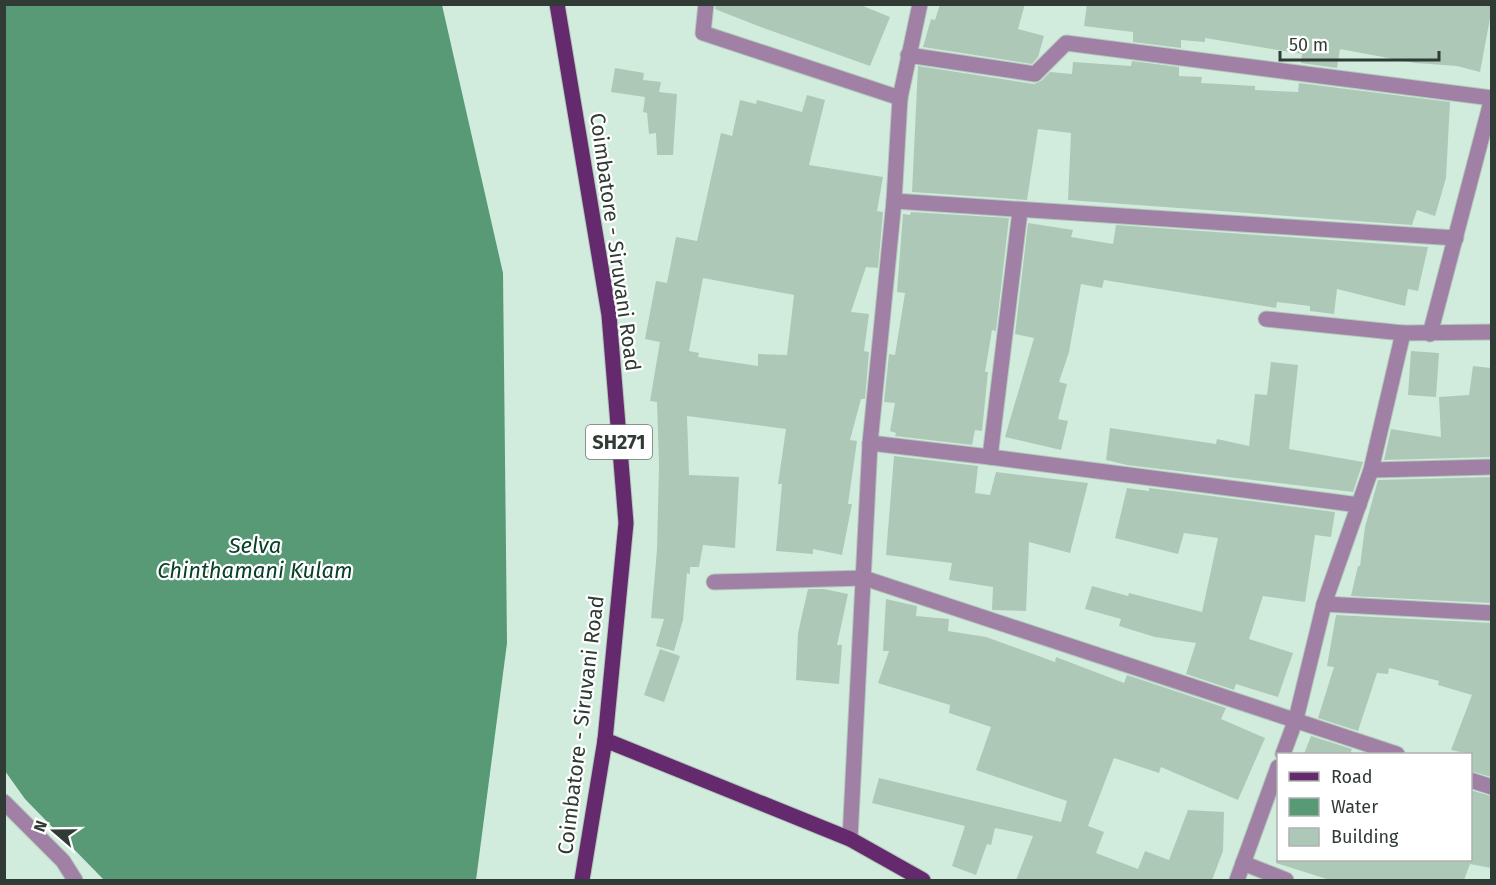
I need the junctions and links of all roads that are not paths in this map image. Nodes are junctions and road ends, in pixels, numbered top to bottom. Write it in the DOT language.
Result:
graph roads {
  1 [pos="557,4"];
  2 [pos="706,4"];
  3 [pos="920,4"];
  4 [pos="908,55"];
  5 [pos="900,98"];
  6 [pos="1491,98"];
  7 [pos="894,201"];
  8 [pos="1020,211"];
  9 [pos="1456,238"];
  10 [pos="1266,319"];
  11 [pos="1491,332"];
  12 [pos="1403,333"];
  13 [pos="1430,334"];
  14 [pos="870,443"];
  15 [pos="990,457"];
  16 [pos="1491,467"];
  17 [pos="1371,470"];
  18 [pos="1359,505"];
  19 [pos="864,578"];
  20 [pos="714,582"];
  21 [pos="1324,604"];
  22 [pos="1491,613"];
  23 [pos="1296,719"];
  24 [pos="605,740"];
  25 [pos="1283,753"];
  26 [pos="1394,753"];
  27 [pos="1277,770"];
  28 [pos="1472,781"];
  29 [pos="1491,787"];
  30 [pos="4,802"];
  31 [pos="850,839"];
  32 [pos="1243,863"];
  33 [pos="75,880"];
  34 [pos="582,880"];
  35 [pos="923,880"];
  36 [pos="1237,880"];
  37 [pos="1287,880"];
  1 -- 24 [label="main road, Coimbatore - Siruvani Road / SH271"];
  2 -- 5 [label="street"];
  3 -- 4 [label="street"];
  4 -- 5 [label="street"];
  4 -- 6 [label="street"];
  5 -- 7 [label="street"];
  6 -- 9 [label="street"];
  7 -- 8 [label="street"];
  7 -- 14 [label="street"];
  8 -- 9 [label="street"];
  8 -- 15 [label="street"];
  9 -- 13 [label="street"];
  10 -- 12 [label="street"];
  11 -- 13 [label="street"];
  12 -- 13 [label="street"];
  12 -- 17 [label="street"];
  14 -- 15 [label="street"];
  14 -- 19 [label="street"];
  15 -- 18 [label="street"];
  16 -- 17 [label="street"];
  17 -- 18 [label="street"];
  18 -- 21 [label="street"];
  19 -- 20 [label="street"];
  19 -- 23 [label="street"];
  19 -- 31 [label="street"];
  21 -- 22 [label="street"];
  21 -- 23 [label="street"];
  23 -- 25 [label="street"];
  23 -- 26 [label="street"];
  24 -- 31 [label="main road"];
  24 -- 34 [label="main road, Coimbatore - Siruvani Road / SH271"];
  27 -- 32 [label="street"];
  28 -- 29 [label="street"];
  30 -- 33 [label="street"];
  31 -- 35 [label="main road"];
  32 -- 36 [label="street"];
  32 -- 37 [label="street"];
}
